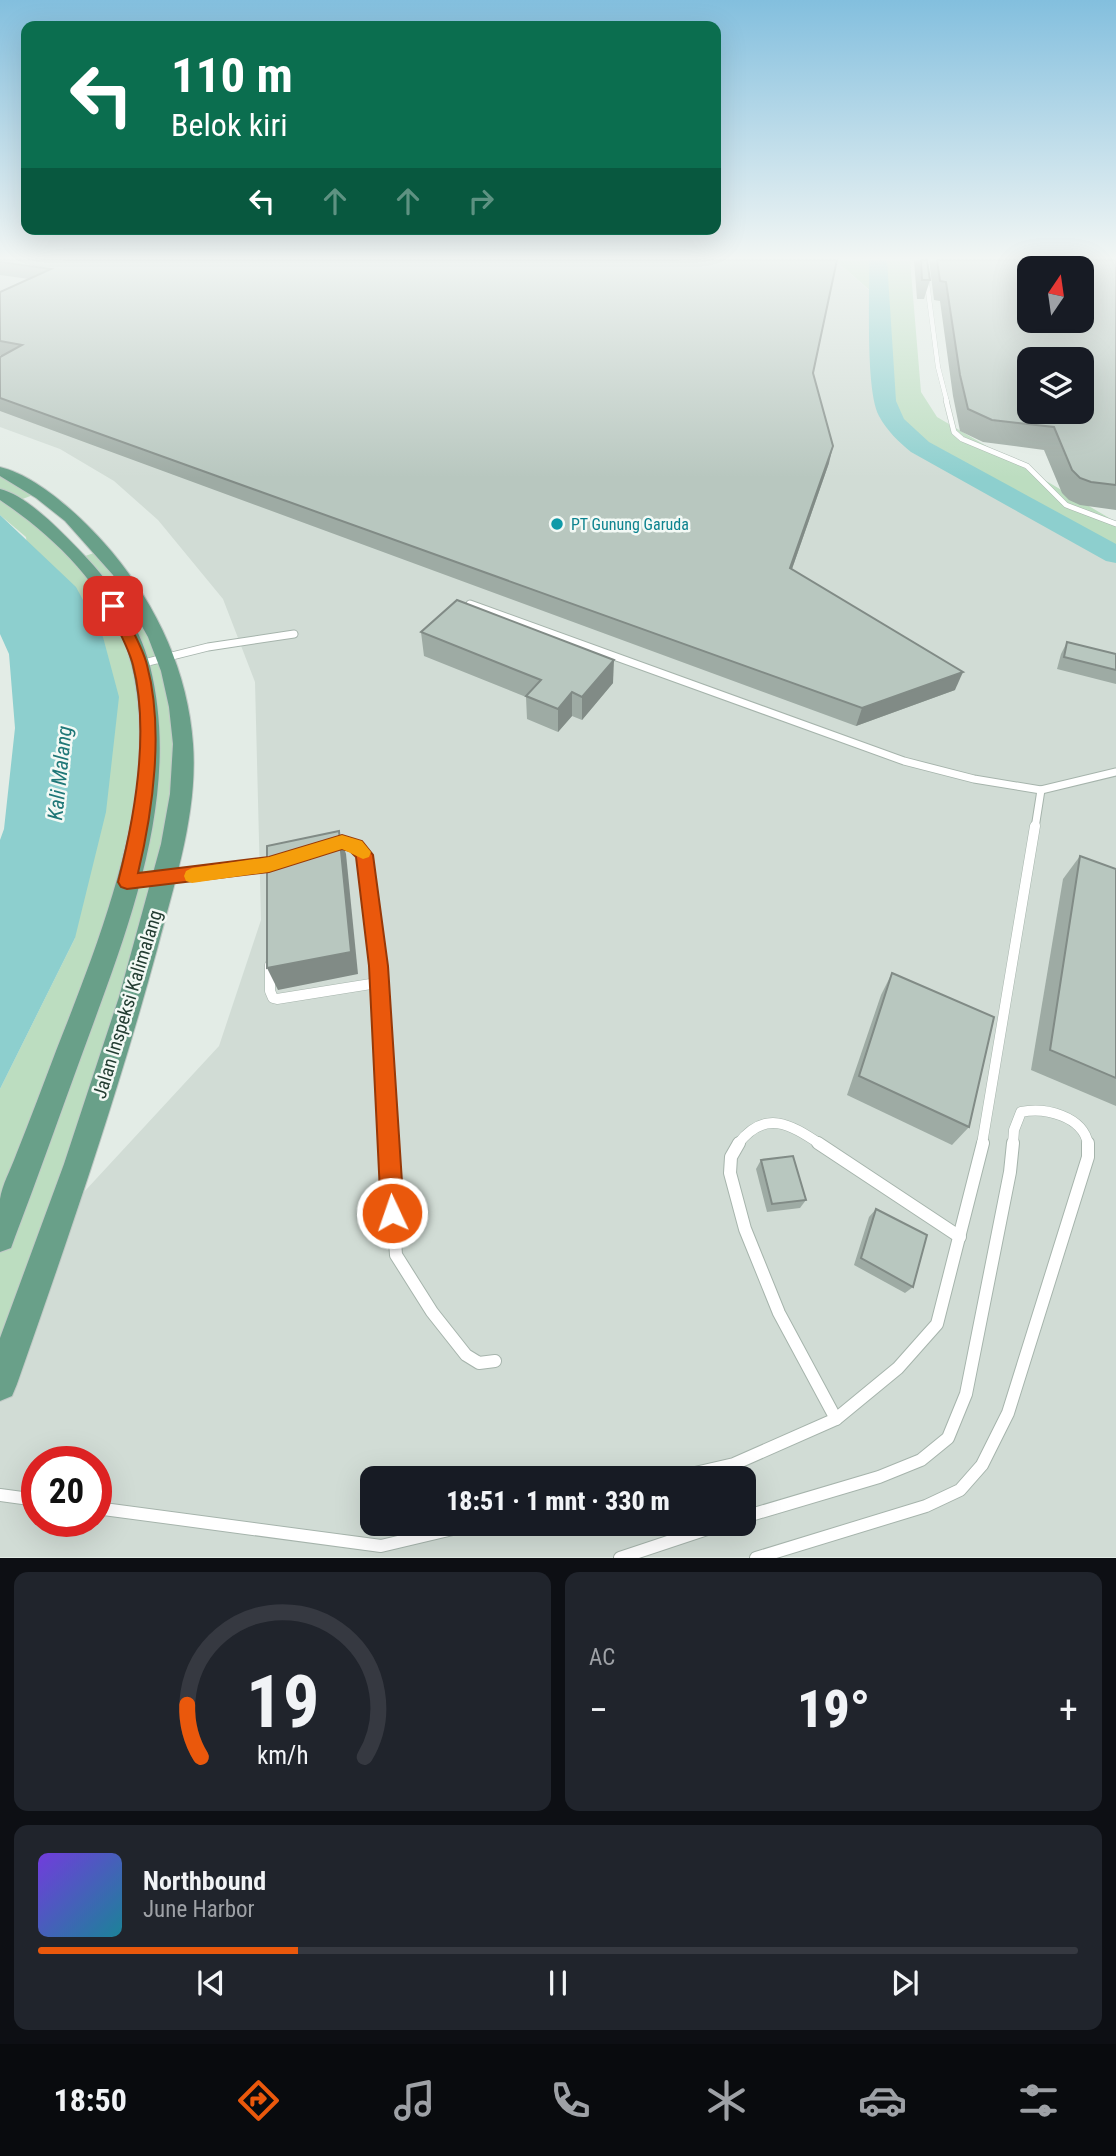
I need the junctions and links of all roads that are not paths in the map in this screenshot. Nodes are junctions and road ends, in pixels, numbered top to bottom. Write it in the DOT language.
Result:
graph roads {
  1 [pos="934,333"];
  2 [pos="0,471"];
  3 [pos="38,493"];
  4 [pos="7,497"];
  5 [pos="1116,524"];
  6 [pos="103,550"];
  7 [pos="79,558"];
  8 [pos="470,604"];
  9 [pos="294,634"];
  10 [pos="164,656"];
  11 [pos="140,664"];
  12 [pos="1116,772"];
  13 [pos="1041,790"];
  14 [pos="318,849"];
  15 [pos="281,861"];
  16 [pos="269,864"];
  17 [pos="269,877"];
  18 [pos="164,879"];
  19 [pos="127,882"];
  20 [pos="270,953"];
  21 [pos="377,983"];
  22 [pos="0,1237"];
  23 [pos="960,1237"];
  24 [pos="495,1361"];
  25 [pos="0,1384"];
  26 [pos="836,1419"];
  27 [pos="725,1466"];
  28 [pos="0,1495"];
  29 [pos="21,1498"];
  30 [pos="112,1510"];
  31 [pos="756,1513"];
  32 [pos="423,1536"];
  33 [pos="686,1536"];
  34 [pos="620,1558"];
  35 [pos="757,1558"];
  1 -- 5 [label="lane"];
  2 -- 3 [label="main road, Jalan Inspeksi Kalimalang"];
  3 -- 4 [label="main road"];
  3 -- 6 [label="main road, Jalan Inspeksi Kalimalang"];
  4 -- 7 [label="main road, Jalan Inspeksi Kalimalang"];
  6 -- 7 [label="main road"];
  6 -- 10 [label="main road, Jalan Inspeksi Kalimalang"];
  7 -- 11 [label="main road, Jalan Inspeksi Kalimalang"];
  8 -- 13 [label="lane"];
  9 -- 10 [label="lane"];
  10 -- 11 [label="lane"];
  10 -- 18 [label="main road, Jalan Inspeksi Kalimalang"];
  11 -- 19 [label="main road, Jalan Inspeksi Kalimalang"];
  12 -- 13 [label="lane"];
  13 -- 23 [label="lane"];
  14 -- 21 [label="lane"];
  15 -- 16 [label="lane"];
  16 -- 17 [label="lane"];
  16 -- 18 [label="lane"];
  18 -- 19 [label="lane"];
  18 -- 25 [label="main road, Jalan Inspeksi Kalimalang"];
  19 -- 22 [label="main road, Jalan Inspeksi Kalimalang"];
  20 -- 21 [label="lane"];
  21 -- 24 [label="lane"];
  23 -- 26 [label="lane"];
  23 -- 26 [label="lane"];
  26 -- 27 [label="lane"];
  28 -- 29 [label="lane"];
  30 -- 32 [label="lane"];
  31 -- 35 [label="lane"];
  33 -- 34 [label="lane"];
}
